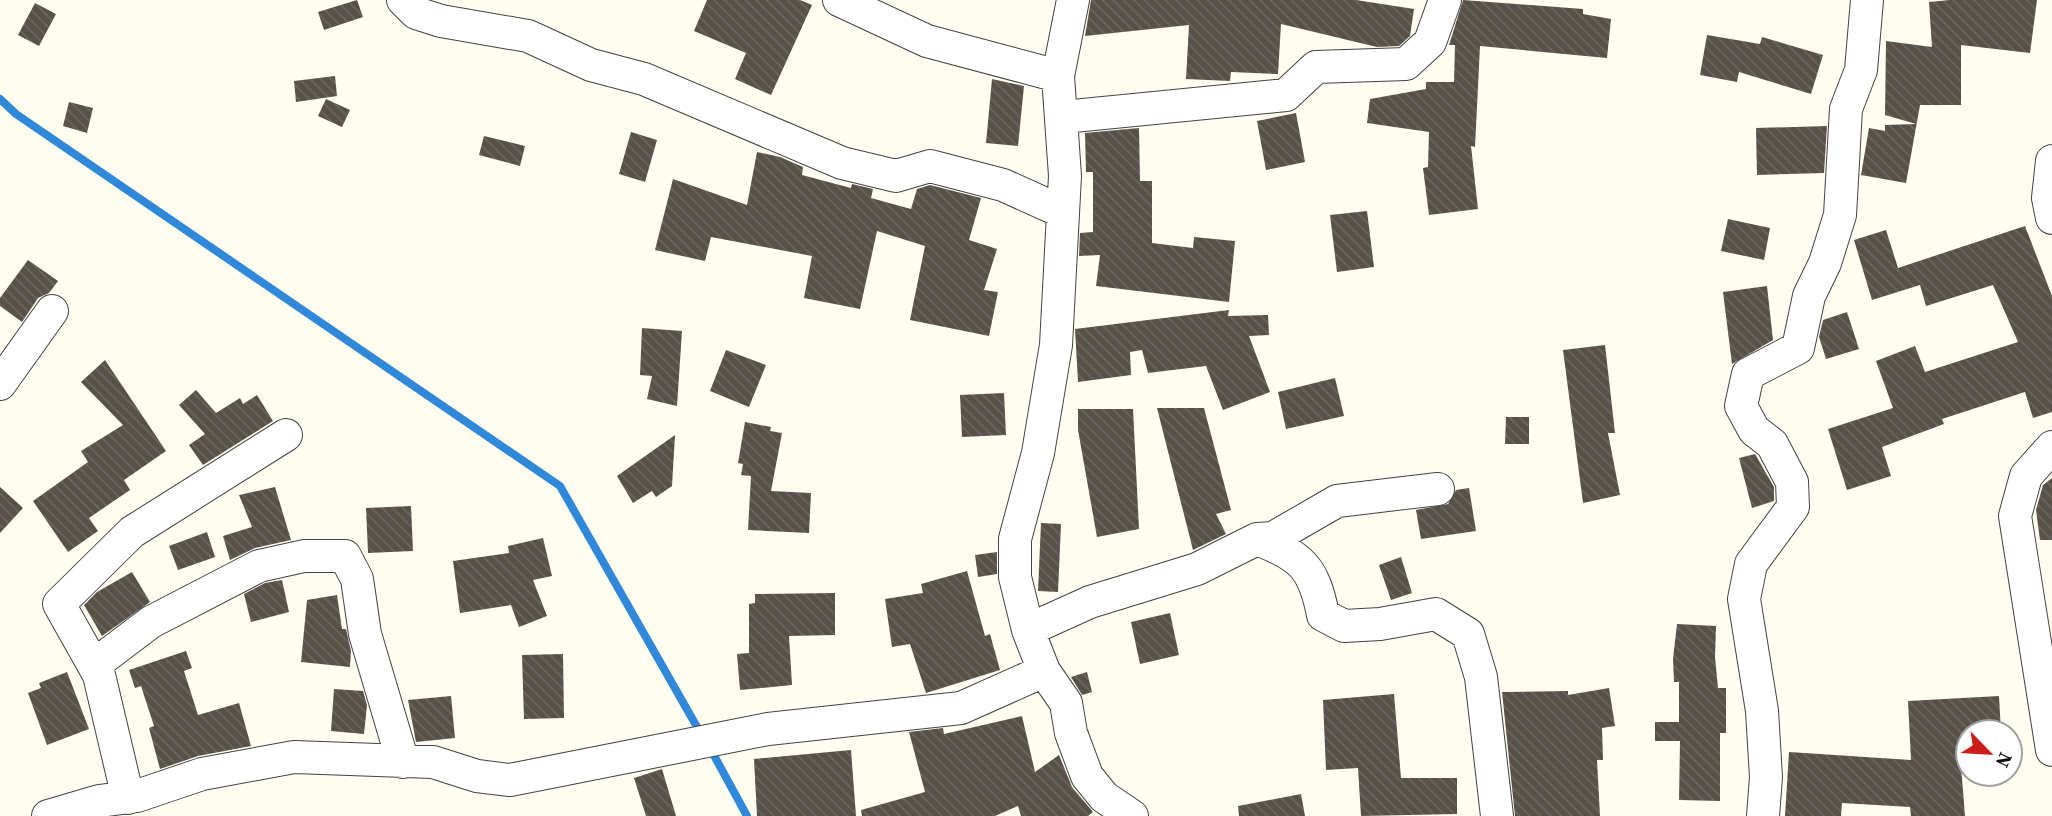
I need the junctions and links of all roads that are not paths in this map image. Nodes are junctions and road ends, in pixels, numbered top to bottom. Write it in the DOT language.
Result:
graph roads {
  1 [pos="403,0"];
  2 [pos="839,0"];
  3 [pos="1073,0"];
  4 [pos="1445,0"];
  5 [pos="1867,0"];
  6 [pos="1058,76"];
  7 [pos="1063,117"];
  8 [pos="2052,161"];
  9 [pos="1063,212"];
  10 [pos="2052,218"];
  11 [pos="52,311"];
  12 [pos="0,384"];
  13 [pos="286,435"];
  14 [pos="2052,447"];
  15 [pos="1438,489"];
  16 [pos="1257,539"];
  17 [pos="1028,630"];
  18 [pos="94,665"];
  19 [pos="1044,671"];
  20 [pos="2052,745"];
  21 [pos="403,762"];
  22 [pos="128,798"];
  23 [pos="48,816"];
  24 [pos="1132,816"];
  25 [pos="1497,816"];
  26 [pos="1763,816"];
  1 -- 9 [label="street"];
  2 -- 6 [label="street"];
  3 -- 6 [label="street"];
  4 -- 7 [label="street"];
  5 -- 26 [label="street"];
  6 -- 7 [label="street"];
  7 -- 9 [label="street"];
  8 -- 10 [label="street"];
  9 -- 17 [label="street"];
  11 -- 12 [label="street"];
  13 -- 18 [label="street"];
  14 -- 20 [label="street"];
  15 -- 16 [label="street"];
  16 -- 17 [label="street"];
  16 -- 25 [label="street"];
  17 -- 19 [label="street"];
  18 -- 21 [label="street"];
  18 -- 22 [label="street"];
  19 -- 21 [label="street"];
  19 -- 24 [label="street"];
  21 -- 22 [label="street"];
  22 -- 23 [label="street"];
}
